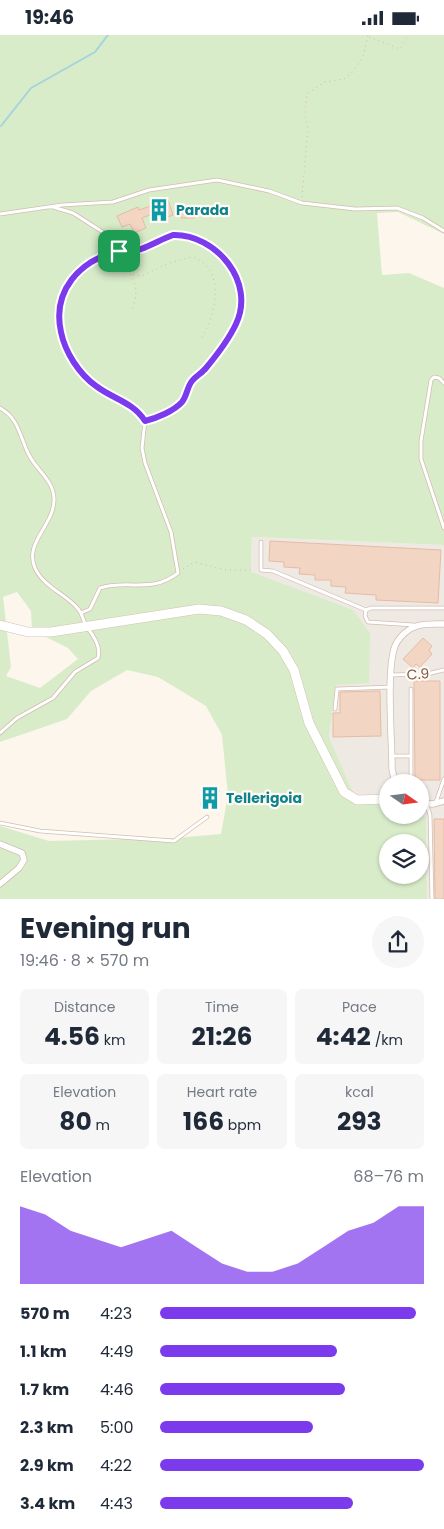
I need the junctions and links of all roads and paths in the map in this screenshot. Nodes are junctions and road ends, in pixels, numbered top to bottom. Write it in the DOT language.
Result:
graph roads {
  1 [pos="408,35"];
  2 [pos="368,36"];
  3 [pos="302,203"];
  4 [pos="50,206"];
  5 [pos="0,214"];
  6 [pos="444,231"];
  7 [pos="112,240"];
  8 [pos="126,247"];
  9 [pos="119,251"];
  10 [pos="133,275"];
  11 [pos="131,312"];
  12 [pos="202,339"];
  13 [pos="444,383"];
  14 [pos="0,408"];
  15 [pos="145,421"];
  16 [pos="444,528"];
  17 [pos="261,542"];
  18 [pos="261,570"];
  19 [pos="178,573"];
  20 [pos="444,608"];
  21 [pos="366,610"];
  22 [pos="81,613"];
  23 [pos="444,624"];
  24 [pos="0,625"];
  25 [pos="417,625"];
  26 [pos="86,626"];
  27 [pos="444,670"];
  28 [pos="391,675"];
  29 [pos="391,687"];
  30 [pos="411,689"];
  31 [pos="336,709"];
  32 [pos="0,733"];
  33 [pos="392,756"];
  34 [pos="411,756"];
  35 [pos="393,774"];
  36 [pos="411,774"];
  37 [pos="444,779"];
  38 [pos="379,799"];
  39 [pos="444,801"];
  40 [pos="436,804"];
  41 [pos="429,805"];
  42 [pos="429,812"];
  43 [pos="207,817"];
  44 [pos="0,823"];
  45 [pos="0,844"];
  46 [pos="0,884"];
  47 [pos="432,899"];
  1 -- 2 [label="path"];
  2 -- 3 [label="path"];
  3 -- 4 [label="lane"];
  3 -- 6 [label="lane"];
  4 -- 5 [label="lane"];
  4 -- 7 [label="lane"];
  7 -- 8 [label="lane"];
  7 -- 9 [label="path"];
  9 -- 10 [label="path"];
  9 -- 15 [label="path"];
  9 -- 15 [label="path"];
  10 -- 11 [label="path"];
  10 -- 12 [label="path"];
  13 -- 16 [label="lane"];
  14 -- 22 [label="lane"];
  15 -- 19 [label="lane"];
  17 -- 18 [label="lane"];
  18 -- 19 [label="path"];
  18 -- 21 [label="lane"];
  19 -- 22 [label="lane"];
  20 -- 21 [label="lane"];
  21 -- 25 [label="lane"];
  22 -- 26 [label="lane"];
  23 -- 25 [label="street"];
  24 -- 26 [label="main road"];
  25 -- 28 [label="street"];
  26 -- 32 [label="lane"];
  26 -- 38 [label="main road"];
  27 -- 28 [label="lane, C.9"];
  28 -- 29 [label="street"];
  29 -- 31 [label="lane"];
  29 -- 33 [label="street"];
  30 -- 34 [label="lane"];
  33 -- 34 [label="lane"];
  33 -- 35 [label="street"];
  34 -- 36 [label="lane"];
  37 -- 40 [label="lane"];
  39 -- 40 [label="street"];
  40 -- 41 [label="street"];
  42 -- 47 [label="lane"];
  43 -- 44 [label="lane"];
  45 -- 46 [label="street"];
}
